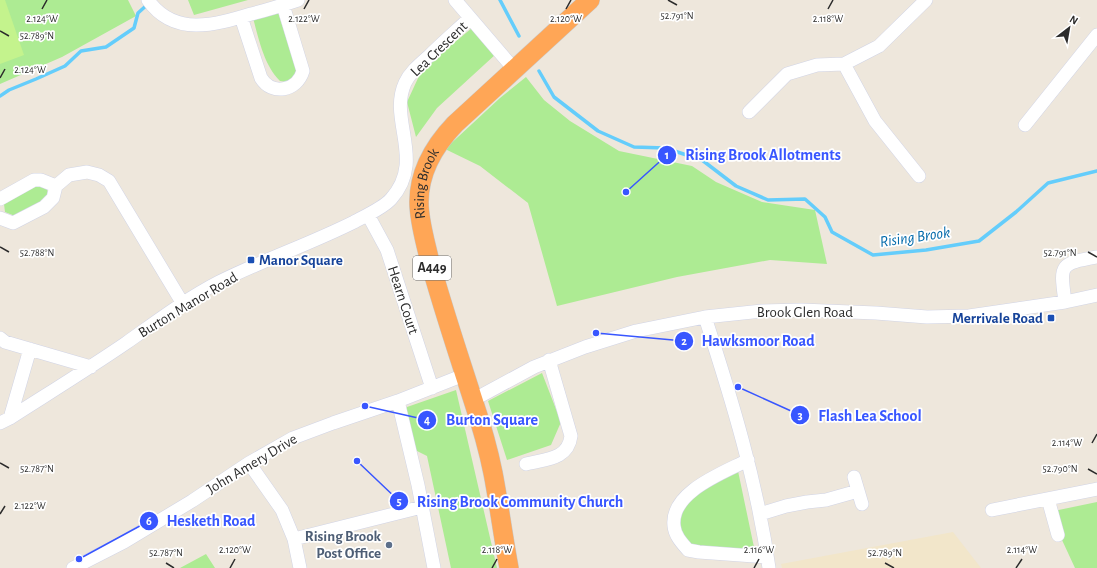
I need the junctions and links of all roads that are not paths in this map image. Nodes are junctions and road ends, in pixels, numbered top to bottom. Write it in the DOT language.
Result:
graph roads {
  1 [pos="298,0"];
  2 [pos="455,0"];
  3 [pos="590,0"];
  4 [pos="926,0"];
  5 [pos="152,5"];
  6 [pos="283,5"];
  7 [pos="241,18"];
  8 [pos="470,18"];
  9 [pos="1097,35"];
  10 [pos="844,64"];
  11 [pos="514,69"];
  12 [pos="750,112"];
  13 [pos="1025,125"];
  14 [pos="405,173"];
  15 [pos="919,176"];
  16 [pos="56,186"];
  17 [pos="0,200"];
  18 [pos="368,215"];
  19 [pos="0,218"];
  20 [pos="1097,257"];
  21 [pos="1097,295"];
  22 [pos="1065,302"];
  23 [pos="183,304"];
  24 [pos="705,317"];
  25 [pos="0,338"];
  26 [pos="30,349"];
  27 [pos="549,360"];
  28 [pos="91,367"];
  29 [pos="464,375"];
  30 [pos="432,388"];
  31 [pos="473,400"];
  32 [pos="398,401"];
  33 [pos="5,421"];
  34 [pos="748,460"];
  35 [pos="249,463"];
  36 [pos="526,464"];
  37 [pos="854,477"];
  38 [pos="1097,489"];
  39 [pos="858,491"];
  40 [pos="1048,499"];
  41 [pos="862,504"];
  42 [pos="422,507"];
  43 [pos="992,510"];
  44 [pos="760,514"];
  45 [pos="1058,535"];
  46 [pos="294,539"];
  47 [pos="768,563"];
  48 [pos="72,568"];
  49 [pos="300,568"];
  50 [pos="434,568"];
  51 [pos="509,568"];
  1 -- 6 [label="street"];
  2 -- 8 [label="street"];
  3 -- 11 [label="highway, Rising Brook / A449"];
  4 -- 10 [label="street"];
  5 -- 7 [label="street"];
  6 -- 7 [label="street"];
  6 -- 7 [label="street"];
  8 -- 11 [label="street"];
  8 -- 14 [label="street, Lea Crescent"];
  9 -- 13 [label="street"];
  10 -- 12 [label="street"];
  10 -- 15 [label="street"];
  11 -- 29 [label="highway, Rising Brook / A449"];
  14 -- 18 [label="street, Burton Manor Road"];
  16 -- 17 [label="street"];
  16 -- 19 [label="street"];
  16 -- 23 [label="street"];
  18 -- 23 [label="street, Burton Manor Road"];
  18 -- 30 [label="street, Hearn Court"];
  20 -- 22 [label="street"];
  21 -- 22 [label="street, Brook Glen Road"];
  22 -- 24 [label="street, Brook Glen Road"];
  23 -- 28 [label="street, Burton Manor Road"];
  24 -- 27 [label="street, Brook Glen Road"];
  24 -- 34 [label="street"];
  25 -- 26 [label="street"];
  26 -- 28 [label="street"];
  26 -- 33 [label="street, Burton Manor Road"];
  27 -- 31 [label="street, Brook Glen Road"];
  27 -- 36 [label="street"];
  28 -- 33 [label="street, Burton Manor Road"];
  29 -- 30 [label="street, John Amery Drive"];
  29 -- 31 [label="highway, Rising Brook / A449"];
  30 -- 32 [label="street, John Amery Drive"];
  31 -- 51 [label="highway, Rising Brook / A449"];
  32 -- 35 [label="street, John Amery Drive"];
  32 -- 42 [label="street"];
  34 -- 44 [label="street"];
  34 -- 47 [label="street"];
  35 -- 46 [label="street"];
  35 -- 48 [label="street, John Amery Drive"];
  37 -- 39 [label="street"];
  38 -- 40 [label="street"];
  39 -- 41 [label="street"];
  39 -- 44 [label="street"];
  40 -- 43 [label="street"];
  40 -- 45 [label="street"];
  42 -- 46 [label="street"];
  42 -- 50 [label="street"];
  44 -- 47 [label="street"];
  46 -- 49 [label="street"];
}
